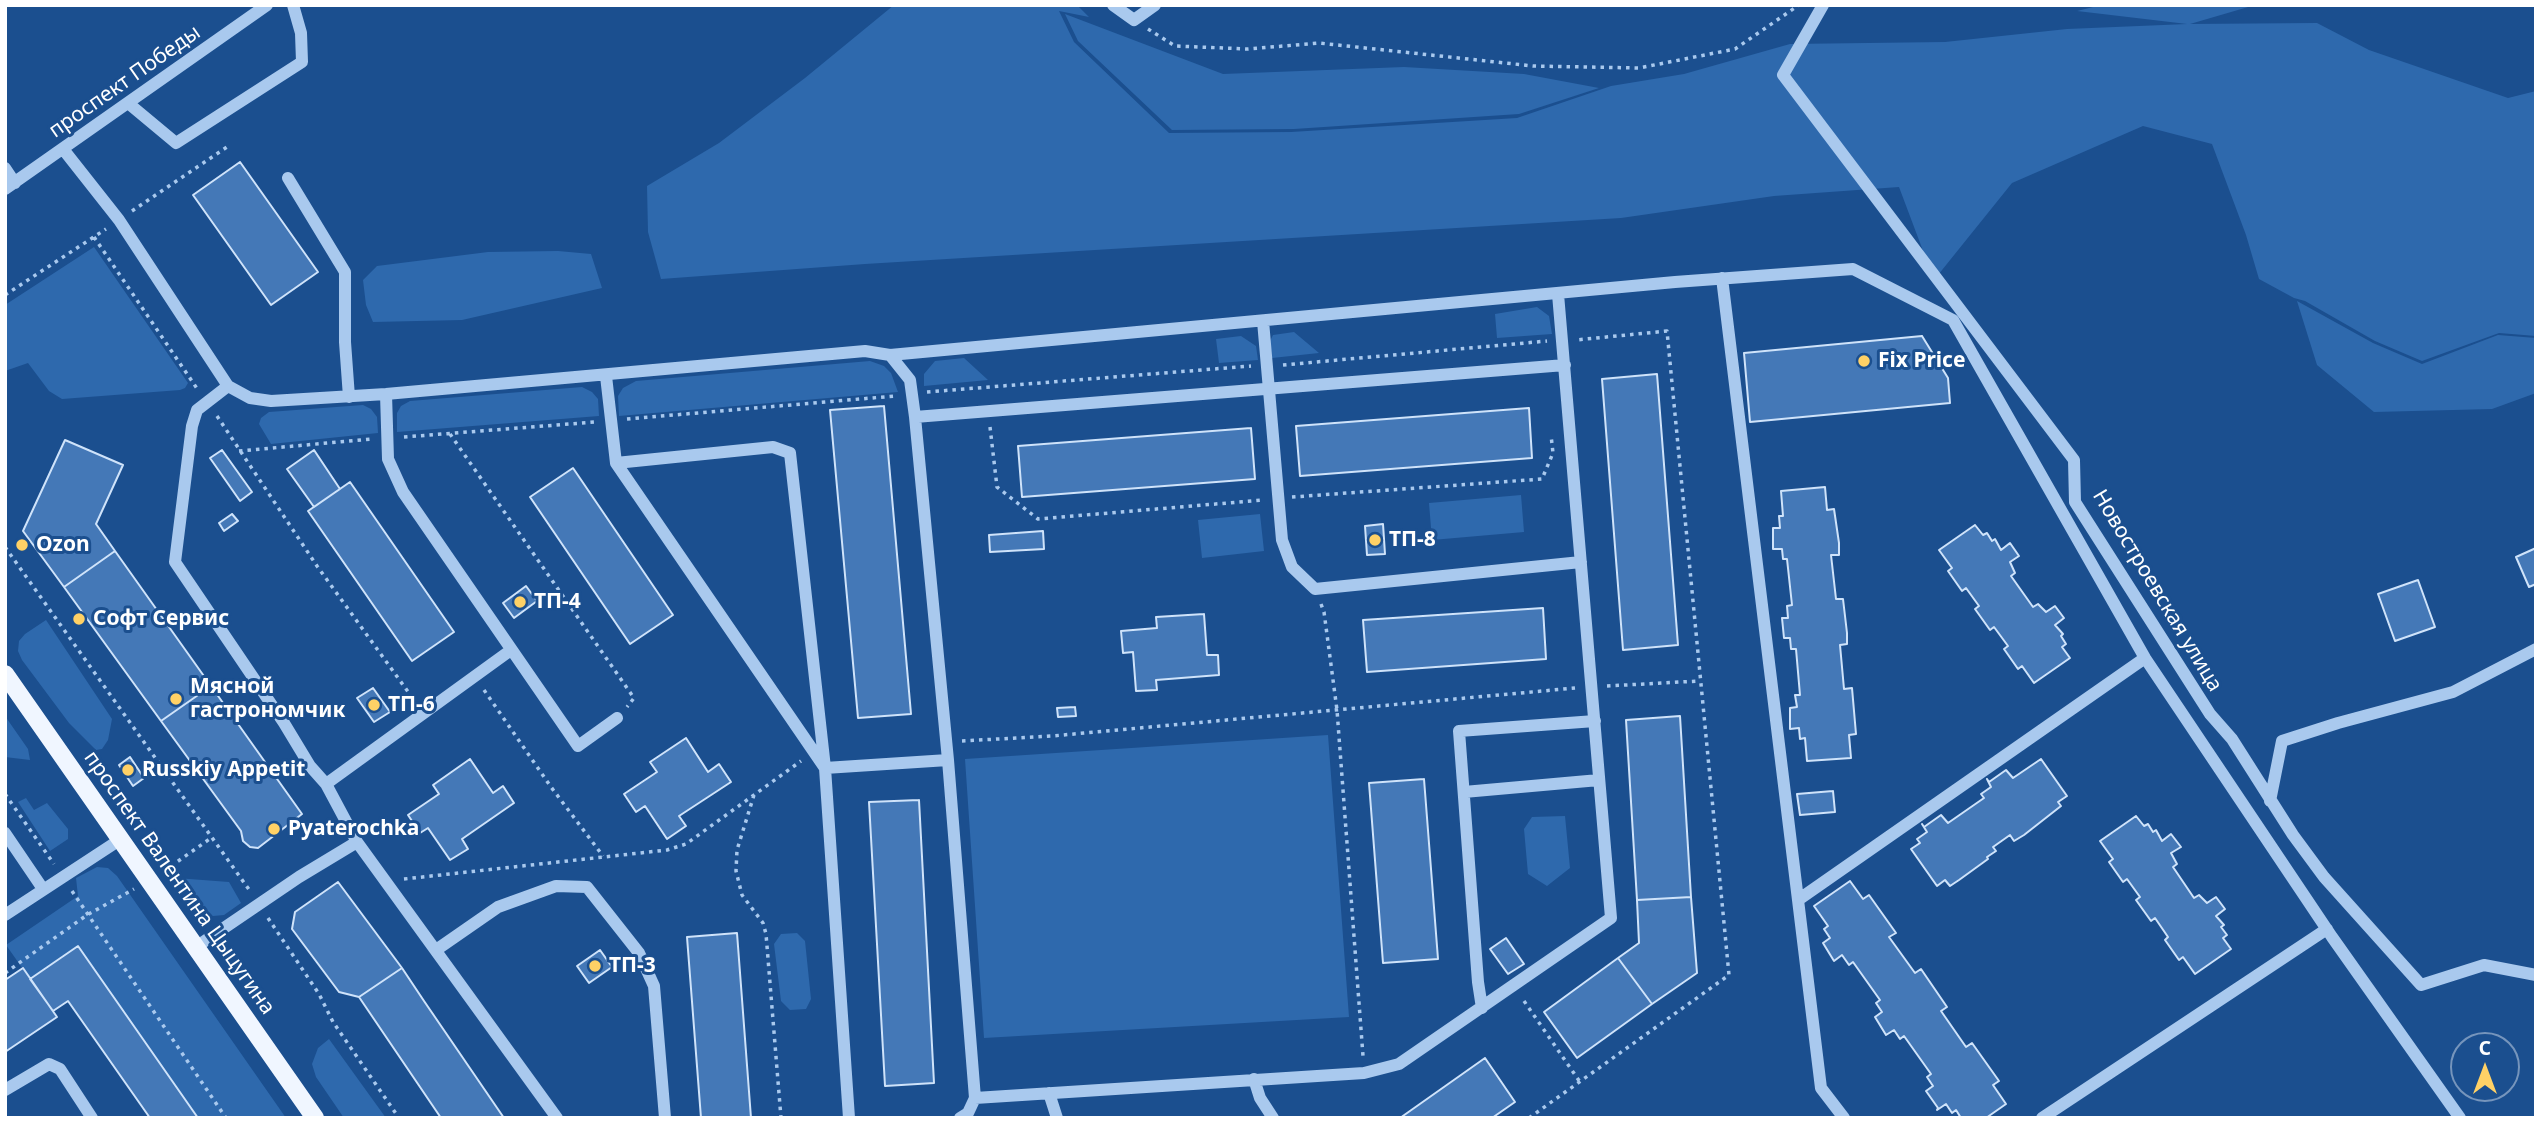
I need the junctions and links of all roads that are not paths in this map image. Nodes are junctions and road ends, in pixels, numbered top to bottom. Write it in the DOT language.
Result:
graph roads {
  1 [pos="267,5"];
  2 [pos="293,5"];
  3 [pos="1113,5"];
  4 [pos="1155,5"];
  5 [pos="1823,5"];
  6 [pos="128,103"];
  7 [pos="63,149"];
  8 [pos="5,168"];
  9 [pos="288,178"];
  10 [pos="10,186"];
  11 [pos="1722,278"];
  12 [pos="1558,294"];
  13 [pos="1263,321"];
  14 [pos="890,355"];
  15 [pos="1565,365"];
  16 [pos="606,376"];
  17 [pos="228,386"];
  18 [pos="1268,388"];
  19 [pos="386,394"];
  20 [pos="349,397"];
  21 [pos="915,417"];
  22 [pos="616,463"];
  23 [pos="1581,562"];
  24 [pos="512,649"];
  25 [pos="2536,649"];
  26 [pos="2145,659"];
  27 [pos="5,674"];
  28 [pos="617,718"];
  29 [pos="1595,721"];
  30 [pos="948,760"];
  31 [pos="825,768"];
  32 [pos="1599,780"];
  33 [pos="326,784"];
  34 [pos="1464,792"];
  35 [pos="2270,801"];
  36 [pos="5,833"];
  37 [pos="121,839"];
  38 [pos="357,842"];
  39 [pos="43,889"];
  40 [pos="1798,900"];
  41 [pos="5,915"];
  42 [pos="2326,929"];
  43 [pos="196,947"];
  44 [pos="436,950"];
  45 [pos="2536,975"];
  46 [pos="1482,1008"];
  47 [pos="1254,1079"];
  48 [pos="5,1090"];
  49 [pos="1049,1093"];
  50 [pos="975,1098"];
  51 [pos="92,1118"];
  52 [pos="315,1118"];
  53 [pos="557,1118"];
  54 [pos="665,1118"];
  55 [pos="849,1118"];
  56 [pos="960,1118"];
  57 [pos="1057,1118"];
  58 [pos="1273,1118"];
  59 [pos="1844,1118"];
  60 [pos="2042,1118"];
  61 [pos="2460,1118"];
  1 -- 6 [label="street, проспект Победы"];
  2 -- 6 [label="street"];
  3 -- 4 [label="street"];
  5 -- 35 [label="street, Новостроевская улица"];
  6 -- 7 [label="street, проспект Победы"];
  7 -- 10 [label="street, проспект Победы"];
  7 -- 17 [label="street"];
  8 -- 10 [label="street"];
  9 -- 20 [label="street"];
  11 -- 12 [label="street"];
  11 -- 26 [label="street"];
  11 -- 40 [label="street"];
  12 -- 13 [label="street"];
  12 -- 15 [label="street"];
  13 -- 14 [label="street"];
  13 -- 18 [label="street"];
  14 -- 16 [label="street"];
  14 -- 21 [label="street"];
  15 -- 18 [label="street"];
  15 -- 23 [label="street"];
  16 -- 19 [label="street"];
  16 -- 22 [label="street"];
  17 -- 20 [label="street"];
  17 -- 33 [label="street"];
  18 -- 21 [label="street"];
  18 -- 23 [label="street"];
  19 -- 20 [label="street"];
  19 -- 24 [label="street"];
  21 -- 30 [label="street"];
  22 -- 31 [label="street"];
  22 -- 31 [label="street"];
  23 -- 29 [label="street"];
  24 -- 28 [label="street"];
  24 -- 33 [label="street"];
  25 -- 35 [label="street"];
  26 -- 40 [label="street"];
  26 -- 42 [label="street"];
  27 -- 37 [label="main road, проспект Валентина Цыцугина"];
  29 -- 32 [label="street"];
  29 -- 34 [label="street"];
  30 -- 31 [label="street"];
  30 -- 50 [label="street"];
  31 -- 55 [label="street"];
  32 -- 34 [label="street"];
  32 -- 46 [label="street"];
  33 -- 38 [label="street"];
  34 -- 46 [label="street"];
  35 -- 45 [label="street, Новостроевская улица"];
  36 -- 39 [label="street"];
  37 -- 39 [label="street"];
  37 -- 43 [label="main road, проспект Валентина Цыцугина"];
  38 -- 43 [label="street"];
  38 -- 44 [label="street"];
  39 -- 41 [label="street"];
  40 -- 59 [label="street"];
  42 -- 60 [label="street"];
  42 -- 61 [label="street"];
  43 -- 52 [label="main road, проспект Валентина Цыцугина"];
  44 -- 53 [label="street"];
  44 -- 54 [label="street"];
  46 -- 47 [label="street"];
  47 -- 49 [label="street"];
  47 -- 58 [label="street"];
  48 -- 51 [label="street"];
  49 -- 50 [label="street"];
  49 -- 57 [label="street"];
  50 -- 56 [label="street"];
}
